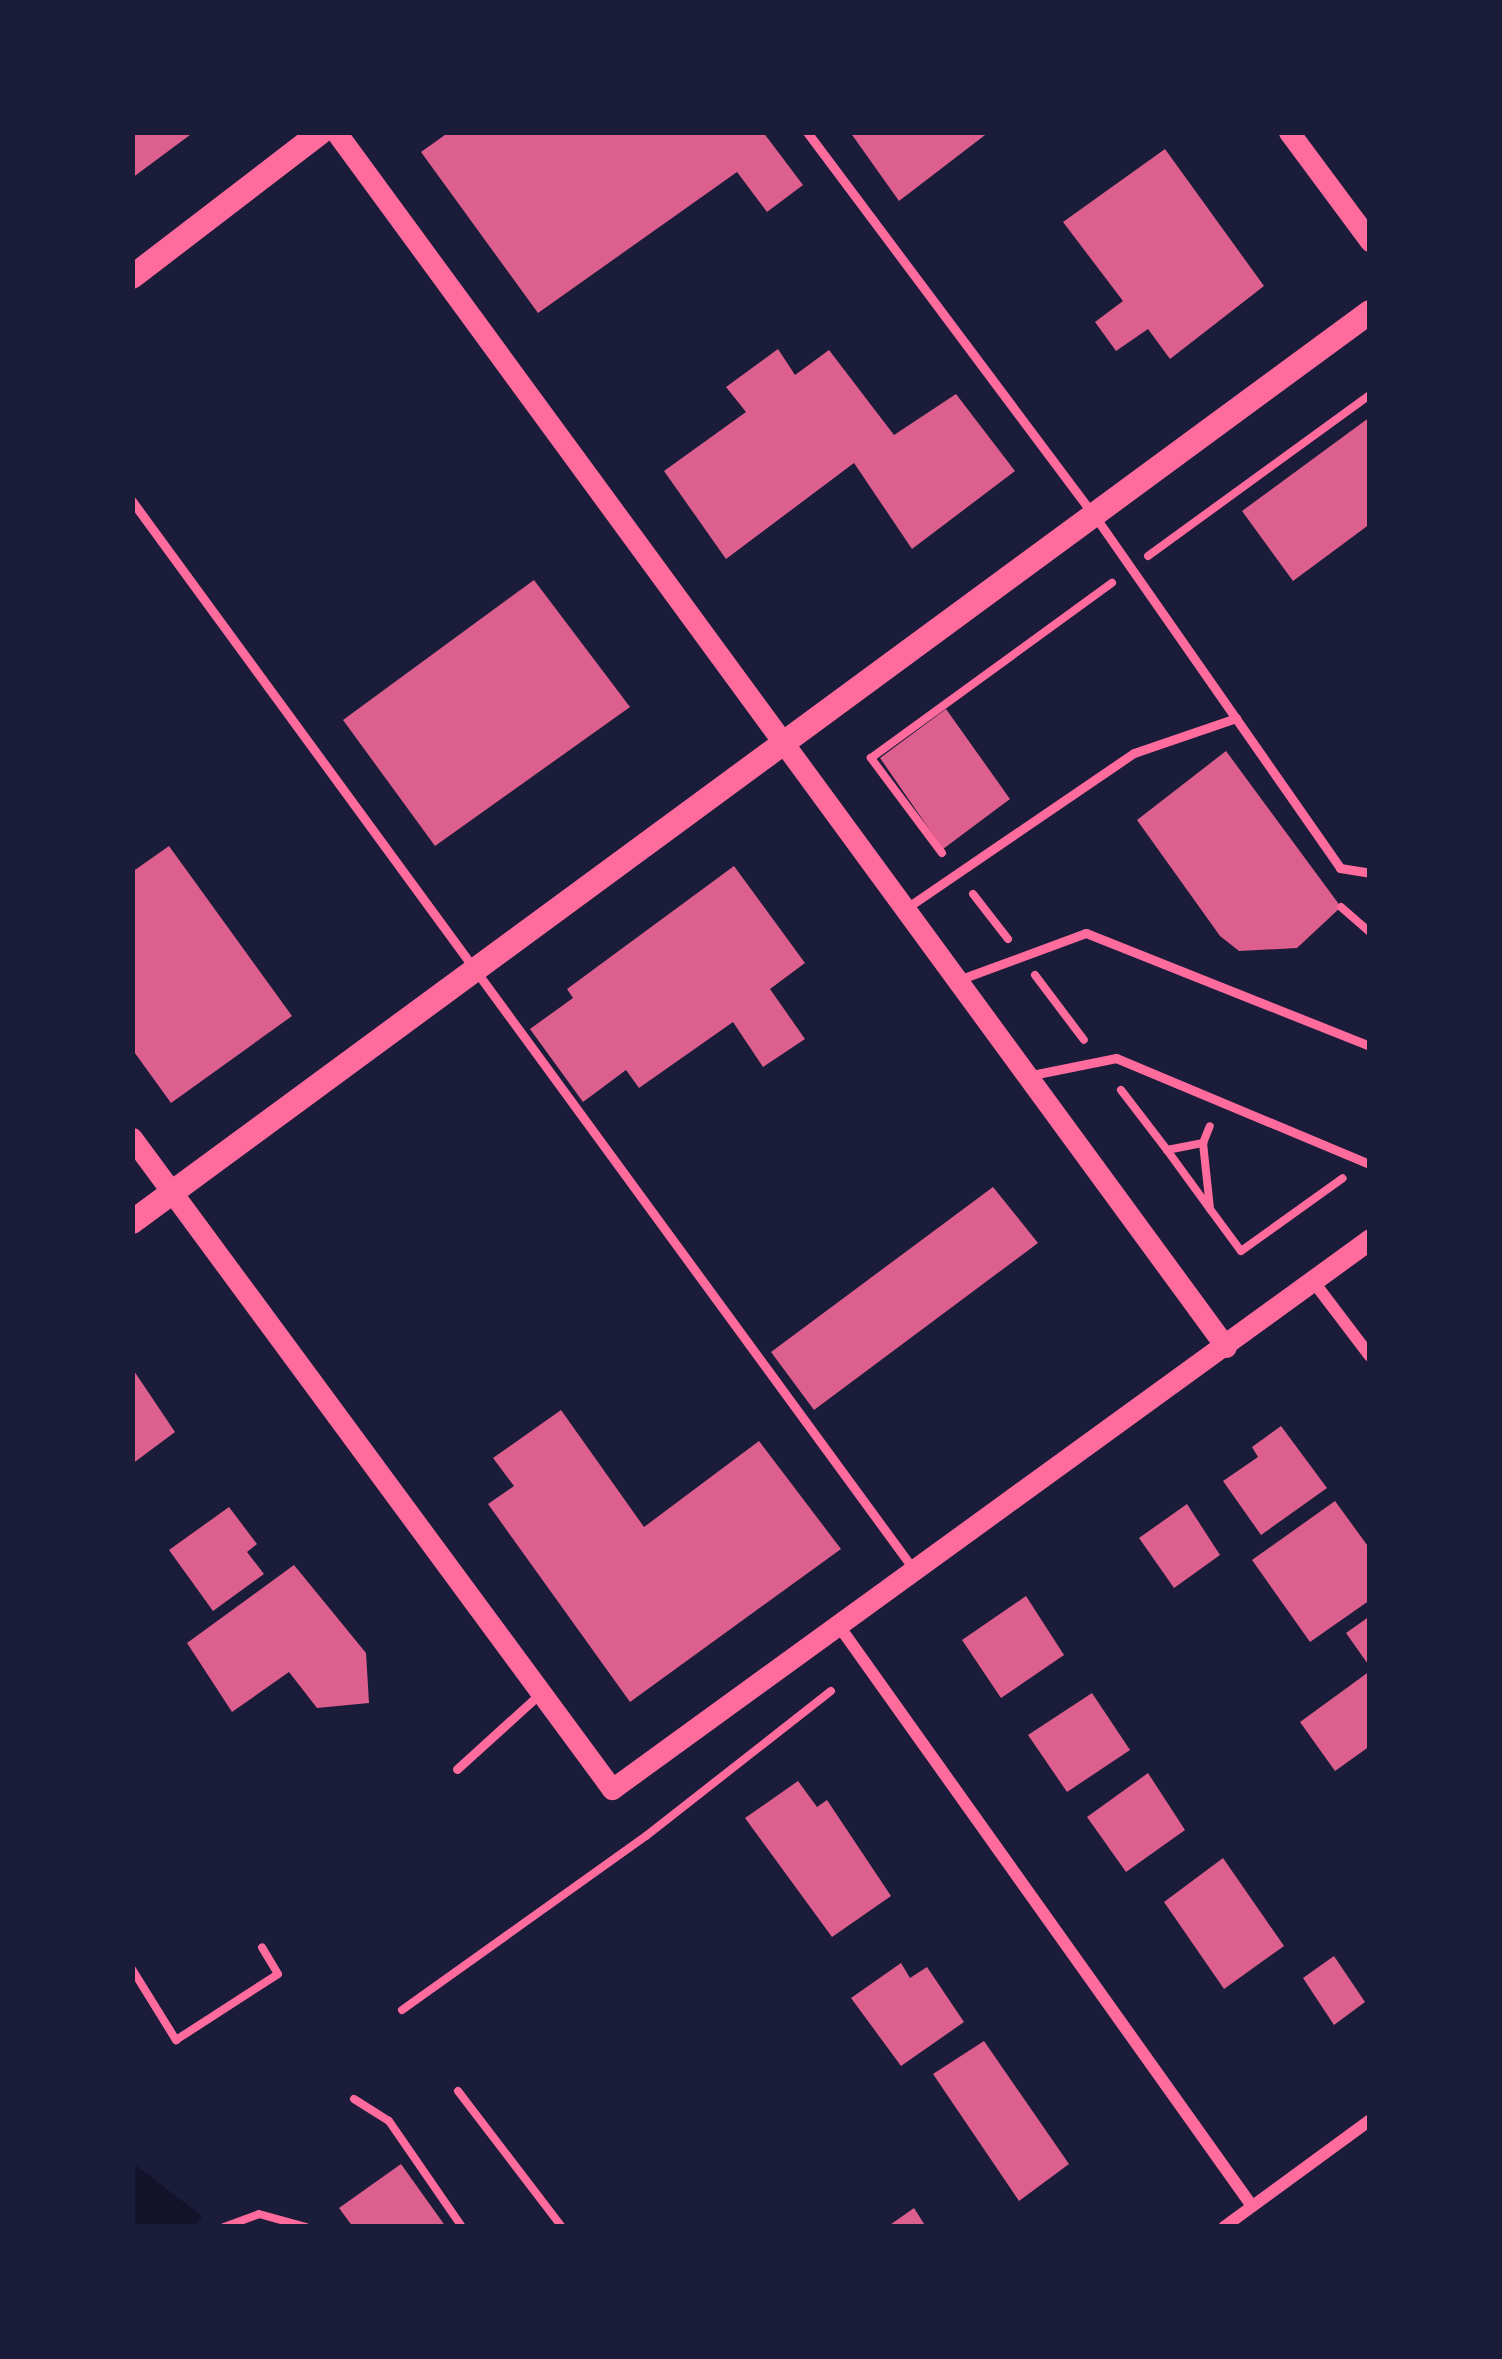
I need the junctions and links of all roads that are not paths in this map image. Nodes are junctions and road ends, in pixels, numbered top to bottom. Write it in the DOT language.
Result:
graph roads {
  1 [pos="321,132"];
  2 [pos="336,132"];
  3 [pos="806,132"];
  4 [pos="1288,132"];
  5 [pos="1370,242"];
  6 [pos="132,277"];
  7 [pos="1370,312"];
  8 [pos="132,501"];
  9 [pos="1094,515"];
  10 [pos="1236,718"];
  11 [pos="782,746"];
  12 [pos="1370,873"];
  13 [pos="904,910"];
  14 [pos="476,972"];
  15 [pos="956,981"];
  16 [pos="1370,1046"];
  17 [pos="1027,1076"];
  18 [pos="132,1138"];
  19 [pos="1368,1163"];
  20 [pos="172,1193"];
  21 [pos="132,1222"];
  22 [pos="1370,1239"];
  23 [pos="1313,1281"];
  24 [pos="1226,1347"];
  25 [pos="1370,1356"];
  26 [pos="914,1570"];
  27 [pos="839,1626"];
  28 [pos="542,1692"];
  29 [pos="458,1769"];
  30 [pos="1370,2120"];
  31 [pos="1252,2206"];
  32 [pos="1224,2227"];
  1 -- 6 [label="main road"];
  2 -- 11 [label="street"];
  3 -- 9 [label="lane"];
  4 -- 5 [label="street"];
  7 -- 9 [label="main road"];
  8 -- 14 [label="lane"];
  9 -- 10 [label="lane"];
  9 -- 11 [label="main road"];
  10 -- 12 [label="lane"];
  10 -- 13 [label="lane"];
  11 -- 13 [label="street"];
  11 -- 14 [label="main road"];
  13 -- 15 [label="street"];
  14 -- 20 [label="main road"];
  14 -- 26 [label="lane"];
  15 -- 16 [label="lane"];
  15 -- 17 [label="street"];
  17 -- 19 [label="lane"];
  17 -- 24 [label="street"];
  18 -- 20 [label="street"];
  20 -- 21 [label="main road"];
  20 -- 28 [label="street"];
  22 -- 23 [label="street"];
  23 -- 24 [label="street"];
  23 -- 25 [label="street"];
  24 -- 26 [label="street"];
  26 -- 27 [label="street"];
  27 -- 28 [label="street"];
  27 -- 31 [label="street"];
  28 -- 29 [label="lane"];
  30 -- 31 [label="street"];
  31 -- 32 [label="street"];
}
